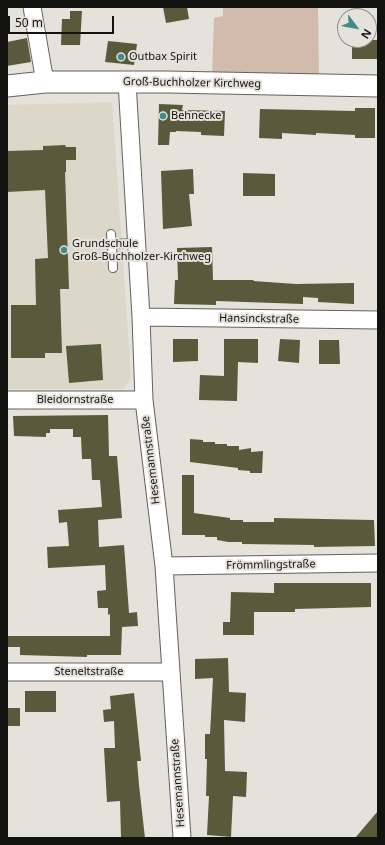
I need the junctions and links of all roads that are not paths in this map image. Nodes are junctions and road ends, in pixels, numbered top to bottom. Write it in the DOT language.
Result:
graph roads {
  1 [pos="32,7"];
  2 [pos="45,82"];
  3 [pos="127,82"];
  4 [pos="7,86"];
  5 [pos="378,86"];
  6 [pos="111,234"];
  7 [pos="136,243"];
  8 [pos="112,244"];
  9 [pos="113,268"];
  10 [pos="141,317"];
  11 [pos="378,320"];
  12 [pos="7,400"];
  13 [pos="144,400"];
  14 [pos="378,563"];
  15 [pos="164,566"];
  16 [pos="7,672"];
  17 [pos="171,672"];
  18 [pos="182,838"];
  1 -- 2 [label="street"];
  2 -- 3 [label="street, Groß-Buchholzer Kirchweg"];
  2 -- 4 [label="street, Groß-Buchholzer Kirchweg"];
  3 -- 5 [label="street, Groß-Buchholzer Kirchweg"];
  3 -- 7 [label="street, Hesemannstraße"];
  6 -- 8 [label="lane"];
  7 -- 8 [label="lane"];
  7 -- 10 [label="street, Hesemannstraße"];
  8 -- 9 [label="lane"];
  10 -- 11 [label="street, Hansinckstraße"];
  10 -- 13 [label="street, Hesemannstraße"];
  12 -- 13 [label="street, Bleidornstraße"];
  13 -- 15 [label="street, Hesemannstraße"];
  14 -- 15 [label="street, Frömmlingstraße"];
  15 -- 17 [label="street, Hesemannstraße"];
  16 -- 17 [label="street, Steneltstraße"];
  17 -- 18 [label="street, Hesemannstraße"];
}
